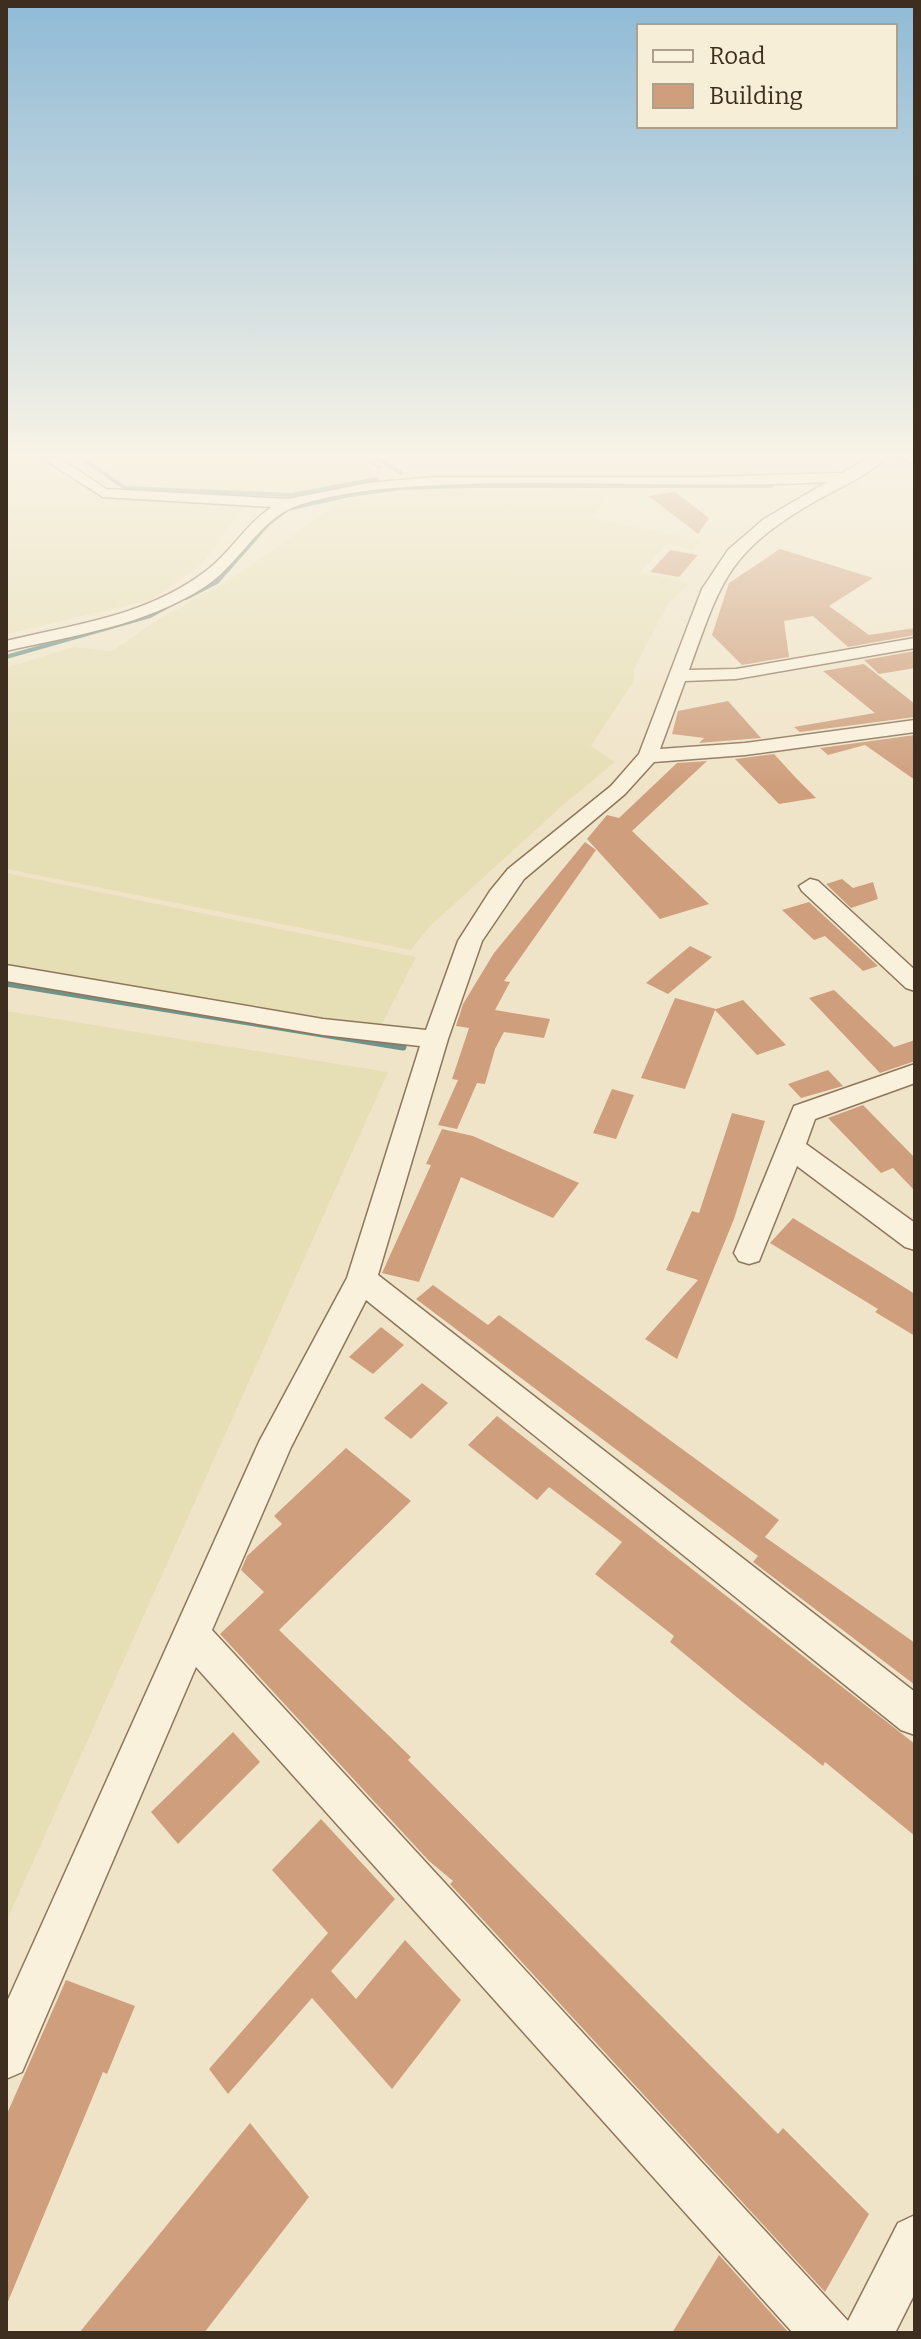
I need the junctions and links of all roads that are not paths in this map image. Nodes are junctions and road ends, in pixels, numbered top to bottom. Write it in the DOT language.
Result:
graph roads {
  1 [pos="219,567"];
  2 [pos="723,567"];
  3 [pos="915,643"];
  4 [pos="6,646"];
  5 [pos="677,676"];
  6 [pos="906,728"];
  7 [pos="915,743"];
  8 [pos="648,756"];
  9 [pos="810,886"];
  10 [pos="6,973"];
  11 [pos="915,983"];
  12 [pos="435,1039"];
  13 [pos="915,1073"];
  14 [pos="792,1148"];
  15 [pos="915,1239"];
  16 [pos="749,1253"];
  17 [pos="362,1279"];
  18 [pos="190,1633"];
  19 [pos="915,1716"];
  20 [pos="6,2056"];
  21 [pos="915,2240"];
  22 [pos="827,2333"];
  23 [pos="868,2333"];
  1 -- 4 [label="street"];
  2 -- 5 [label="street"];
  3 -- 5 [label="street"];
  5 -- 8 [label="street"];
  6 -- 7 [label="street"];
  6 -- 8 [label="street"];
  8 -- 12 [label="street"];
  9 -- 11 [label="street"];
  10 -- 12 [label="street"];
  12 -- 17 [label="street"];
  13 -- 14 [label="street"];
  14 -- 15 [label="street"];
  14 -- 16 [label="street"];
  17 -- 18 [label="street"];
  17 -- 19 [label="street"];
  18 -- 20 [label="street"];
  18 -- 22 [label="street"];
  21 -- 23 [label="street"];
}
